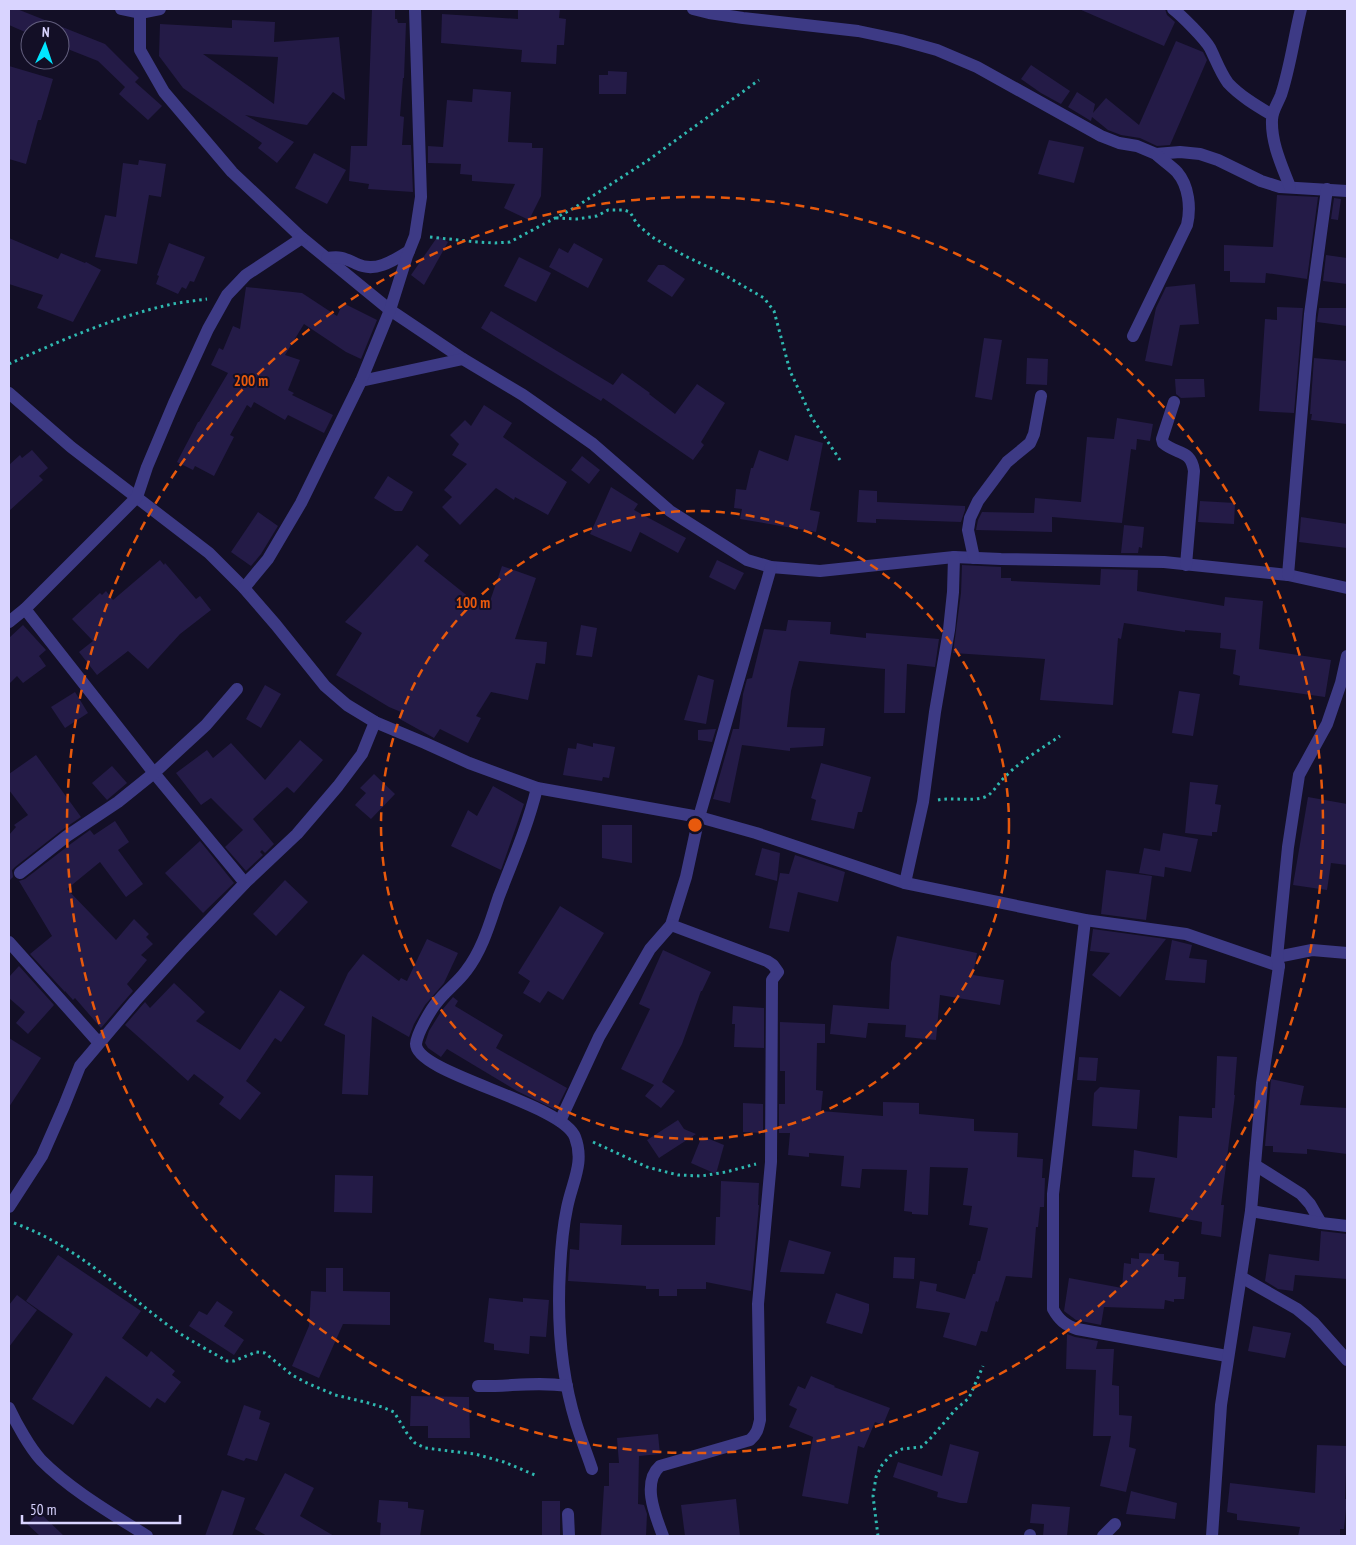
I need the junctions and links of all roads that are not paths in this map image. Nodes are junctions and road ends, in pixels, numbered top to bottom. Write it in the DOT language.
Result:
graph roads {
  1 [pos="121,9"];
  2 [pos="160,9"];
  3 [pos="415,9"];
  4 [pos="693,9"];
  5 [pos="753,9"];
  6 [pos="1173,9"];
  7 [pos="1302,9"];
  8 [pos="140,13"];
  9 [pos="743,18"];
  10 [pos="1272,115"];
  11 [pos="1156,154"];
  12 [pos="1290,187"];
  13 [pos="1327,189"];
  14 [pos="1347,190"];
  15 [pos="302,238"];
  16 [pos="408,251"];
  17 [pos="326,258"];
  18 [pos="390,310"];
  19 [pos="1133,336"];
  20 [pos="463,360"];
  21 [pos="361,381"];
  22 [pos="9,393"];
  23 [pos="1041,396"];
  24 [pos="1174,402"];
  25 [pos="137,497"];
  26 [pos="954,557"];
  27 [pos="974,558"];
  28 [pos="1186,565"];
  29 [pos="770,567"];
  30 [pos="1288,575"];
  31 [pos="244,588"];
  32 [pos="1347,588"];
  33 [pos="25,609"];
  34 [pos="9,622"];
  35 [pos="1347,656"];
  36 [pos="237,689"];
  37 [pos="375,722"];
  38 [pos="154,773"];
  39 [pos="537,788"];
  40 [pos="699,817"];
  41 [pos="20,873"];
  42 [pos="245,883"];
  43 [pos="905,883"];
  44 [pos="1086,920"];
  45 [pos="671,925"];
  46 [pos="9,942"];
  47 [pos="1347,953"];
  48 [pos="1278,961"];
  49 [pos="98,1043"];
  50 [pos="560,1121"];
  51 [pos="1255,1165"];
  52 [pos="9,1207"];
  53 [pos="1251,1211"];
  54 [pos="1321,1223"];
  55 [pos="1347,1226"];
  56 [pos="1242,1276"];
  57 [pos="1227,1356"];
  58 [pos="1347,1360"];
  59 [pos="478,1386"];
  60 [pos="567,1386"];
  61 [pos="9,1408"];
  62 [pos="13,1427"];
  63 [pos="592,1470"];
  64 [pos="568,1514"];
  65 [pos="1115,1524"];
  66 [pos="148,1536"];
  67 [pos="569,1536"];
  68 [pos="663,1536"];
  69 [pos="1103,1536"];
  70 [pos="1212,1536"];
  1 -- 8 [label="street"];
  2 -- 8 [label="street"];
  3 -- 16 [label="street"];
  4 -- 9 [label="street"];
  5 -- 9 [label="street"];
  6 -- 10 [label="street"];
  7 -- 10 [label="street"];
  8 -- 15 [label="street"];
  9 -- 11 [label="street"];
  10 -- 12 [label="street"];
  11 -- 12 [label="street"];
  11 -- 19 [label="street"];
  12 -- 13 [label="street"];
  13 -- 14 [label="street"];
  13 -- 30 [label="street"];
  15 -- 17 [label="street"];
  15 -- 25 [label="street"];
  16 -- 17 [label="street"];
  16 -- 18 [label="street"];
  17 -- 18 [label="street"];
  18 -- 20 [label="street"];
  18 -- 21 [label="street"];
  20 -- 21 [label="street"];
  20 -- 29 [label="street"];
  21 -- 31 [label="street"];
  22 -- 25 [label="street"];
  23 -- 27 [label="street"];
  24 -- 28 [label="street"];
  25 -- 31 [label="street"];
  25 -- 33 [label="street"];
  26 -- 27 [label="street"];
  26 -- 29 [label="street"];
  26 -- 43 [label="street"];
  27 -- 28 [label="street"];
  28 -- 30 [label="street"];
  29 -- 40 [label="street"];
  30 -- 32 [label="street"];
  31 -- 37 [label="street"];
  33 -- 34 [label="street"];
  33 -- 38 [label="street"];
  35 -- 48 [label="street"];
  36 -- 38 [label="street"];
  37 -- 39 [label="street"];
  37 -- 42 [label="street"];
  38 -- 41 [label="street"];
  38 -- 42 [label="street"];
  39 -- 40 [label="street"];
  39 -- 50 [label="street"];
  40 -- 43 [label="street"];
  40 -- 45 [label="street"];
  42 -- 49 [label="street"];
  43 -- 44 [label="street"];
  44 -- 48 [label="street"];
  44 -- 57 [label="street"];
  45 -- 50 [label="street"];
  45 -- 68 [label="street"];
  46 -- 49 [label="street"];
  47 -- 48 [label="street"];
  48 -- 51 [label="street"];
  49 -- 52 [label="street"];
  50 -- 60 [label="street"];
  51 -- 53 [label="street"];
  51 -- 54 [label="street"];
  53 -- 54 [label="street"];
  53 -- 56 [label="street"];
  54 -- 55 [label="street"];
  56 -- 57 [label="street"];
  56 -- 58 [label="street"];
  57 -- 70 [label="street"];
  59 -- 60 [label="street"];
  60 -- 63 [label="street"];
  61 -- 62 [label="street"];
  62 -- 66 [label="street"];
  64 -- 67 [label="street"];
  65 -- 69 [label="street"];
}
